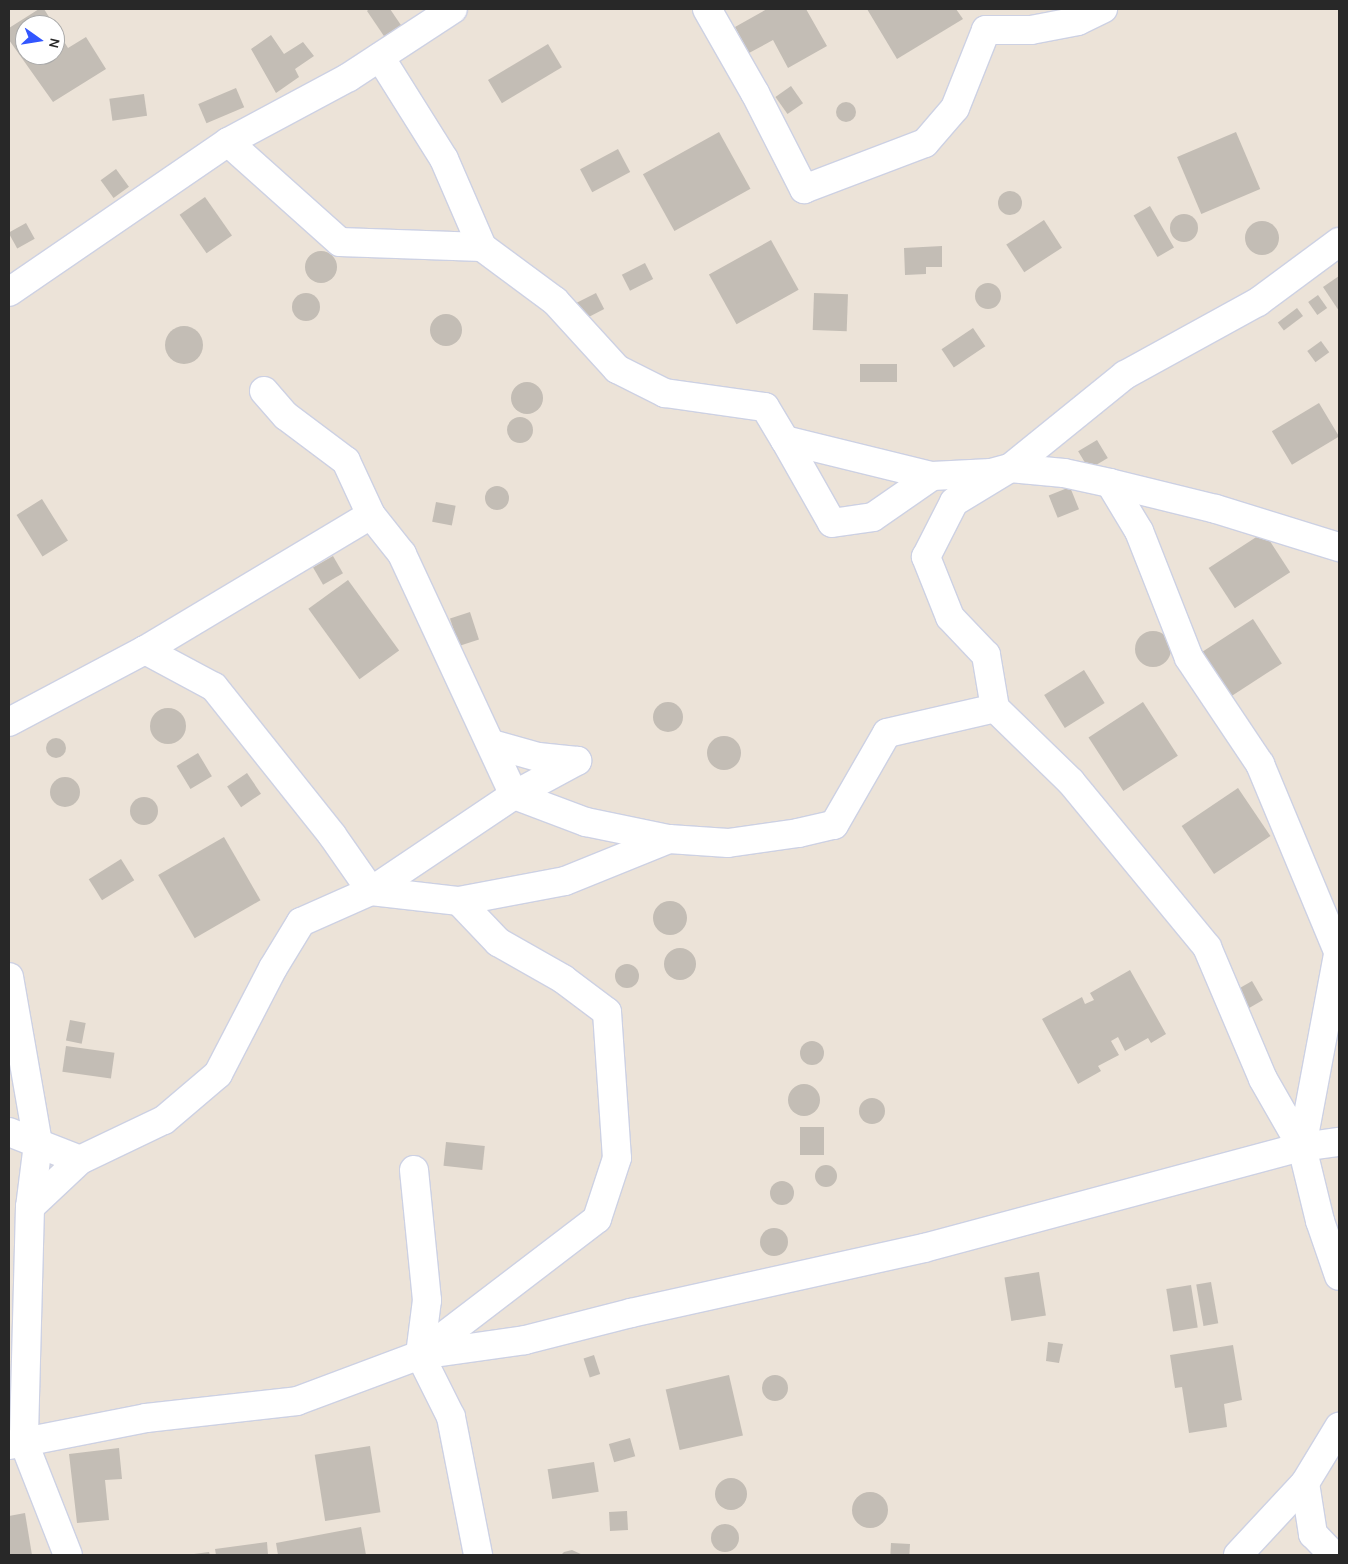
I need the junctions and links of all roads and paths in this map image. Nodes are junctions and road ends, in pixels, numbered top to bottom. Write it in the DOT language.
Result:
graph roads {
  1 [pos="453,9"];
  2 [pos="707,9"];
  3 [pos="1103,9"];
  4 [pos="380,57"];
  5 [pos="228,142"];
  6 [pos="1339,242"];
  7 [pos="482,247"];
  8 [pos="9,292"];
  9 [pos="264,391"];
  10 [pos="785,440"];
  11 [pos="1010,468"];
  12 [pos="932,476"];
  13 [pos="1110,483"];
  14 [pos="372,515"];
  15 [pos="1339,548"];
  16 [pos="145,650"];
  17 [pos="996,708"];
  18 [pos="9,722"];
  19 [pos="492,744"];
  20 [pos="514,795"];
  21 [pos="669,839"];
  22 [pos="371,891"];
  23 [pos="459,901"];
  24 [pos="1338,952"];
  25 [pos="9,977"];
  26 [pos="15,1044"];
  27 [pos="9,1132"];
  28 [pos="1339,1142"];
  29 [pos="38,1144"];
  30 [pos="1302,1147"];
  31 [pos="80,1160"];
  32 [pos="414,1170"];
  33 [pos="30,1207"];
  34 [pos="1339,1276"];
  35 [pos="19,1313"];
  36 [pos="420,1355"];
  37 [pos="1339,1427"];
  38 [pos="17,1444"];
  39 [pos="1305,1483"];
  40 [pos="68,1555"];
  41 [pos="478,1555"];
  42 [pos="1238,1555"];
  43 [pos="1333,1555"];
  1 -- 4 [label="street"];
  2 -- 3 [label="street"];
  4 -- 5 [label="street"];
  4 -- 7 [label="street"];
  5 -- 7 [label="street"];
  5 -- 8 [label="street"];
  6 -- 11 [label="street"];
  7 -- 10 [label="street"];
  9 -- 14 [label="street"];
  10 -- 12 [label="street"];
  10 -- 12 [label="street"];
  11 -- 12 [label="street"];
  11 -- 13 [label="street"];
  11 -- 17 [label="street"];
  13 -- 15 [label="street"];
  13 -- 24 [label="street"];
  14 -- 16 [label="street"];
  14 -- 19 [label="street"];
  16 -- 18 [label="street"];
  16 -- 22 [label="street"];
  17 -- 21 [label="street"];
  17 -- 30 [label="street"];
  19 -- 20 [label="street"];
  19 -- 20 [label="street"];
  20 -- 21 [label="street"];
  20 -- 22 [label="street"];
  21 -- 23 [label="street"];
  22 -- 23 [label="street"];
  22 -- 31 [label="street"];
  23 -- 36 [label="street"];
  24 -- 30 [label="street"];
  25 -- 26 [label="street"];
  26 -- 29 [label="street"];
  27 -- 29 [label="street"];
  28 -- 30 [label="street"];
  29 -- 31 [label="street"];
  29 -- 33 [label="street"];
  30 -- 34 [label="street"];
  30 -- 36 [label="street"];
  31 -- 33 [label="street"];
  32 -- 36 [label="street"];
  33 -- 35 [label="street"];
  35 -- 38 [label="street"];
  36 -- 38 [label="street"];
  36 -- 41 [label="street"];
  37 -- 39 [label="street"];
  38 -- 40 [label="street"];
  39 -- 42 [label="street"];
  39 -- 43 [label="street"];
}
